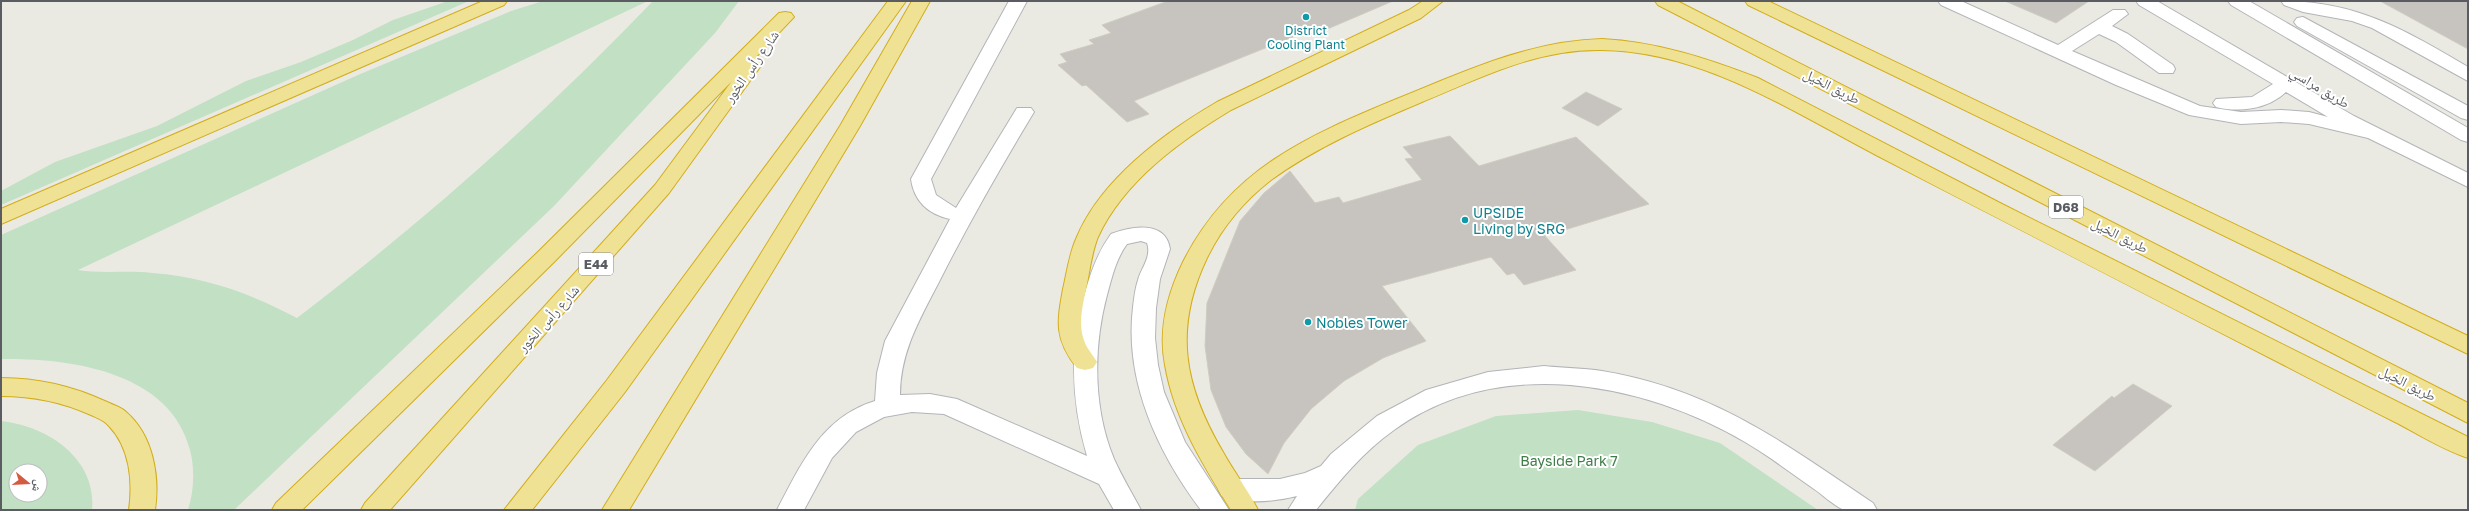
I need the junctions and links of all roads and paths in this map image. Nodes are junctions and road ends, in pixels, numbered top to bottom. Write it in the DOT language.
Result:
graph roads {
  1 [pos="498,1"];
  2 [pos="897,1"];
  3 [pos="921,1"];
  4 [pos="1018,1"];
  5 [pos="1434,1"];
  6 [pos="1664,1"];
  7 [pos="1754,1"];
  8 [pos="1946,1"];
  9 [pos="2145,1"];
  10 [pos="2172,1"];
  11 [pos="2236,1"];
  12 [pos="2266,1"];
  13 [pos="2290,1"];
  14 [pos="791,9"];
  15 [pos="2119,14"];
  16 [pos="2099,27"];
  17 [pos="2060,51"];
  18 [pos="2166,69"];
  19 [pos="2468,75"];
  20 [pos="2123,81"];
  21 [pos="2285,83"];
  22 [pos="1024,112"];
  23 [pos="2468,114"];
  24 [pos="2371,133"];
  25 [pos="2468,136"];
  26 [pos="2468,171"];
  27 [pos="2468,181"];
  28 [pos="962,216"];
  29 [pos="1,217"];
  30 [pos="2468,346"];
  31 [pos="1085,362"];
  32 [pos="1,387"];
  33 [pos="888,406"];
  34 [pos="2468,414"];
  35 [pos="2468,448"];
  36 [pos="1330,472"];
  37 [pos="1109,477"];
  38 [pos="1231,489"];
  39 [pos="142,510"];
  40 [pos="285,510"];
  41 [pos="374,510"];
  42 [pos="517,510"];
  43 [pos="615,510"];
  44 [pos="790,510"];
  45 [pos="1128,510"];
  46 [pos="1216,510"];
  47 [pos="1245,510"];
  48 [pos="1301,510"];
  49 [pos="1864,510"];
  1 -- 29 [label="highway"];
  2 -- 42 [label="highway"];
  3 -- 43 [label="highway"];
  4 -- 28 [label="street"];
  5 -- 31 [label="highway"];
  6 -- 34 [label="highway, طريق الخيل / D68"];
  7 -- 30 [label="highway"];
  8 -- 17 [label="street"];
  9 -- 21 [label="street"];
  10 -- 26 [label="street, طريق مراسي"];
  11 -- 25 [label="street"];
  12 -- 23 [label="street"];
  13 -- 19 [label="street"];
  14 -- 40 [label="highway"];
  14 -- 41 [label="highway, شارع رأس الخور / E44"];
  15 -- 16 [label="street"];
  16 -- 17 [label="street"];
  16 -- 18 [label="street"];
  17 -- 20 [label="street"];
  20 -- 21 [label="street"];
  20 -- 24 [label="street"];
  21 -- 24 [label="street"];
  22 -- 28 [label="street"];
  24 -- 27 [label="street"];
  28 -- 33 [label="street"];
  31 -- 37 [label="street"];
  31 -- 46 [label="street"];
  32 -- 39 [label="highway"];
  33 -- 37 [label="street"];
  33 -- 44 [label="street"];
  35 -- 38 [label="highway"];
  36 -- 38 [label="street"];
  36 -- 48 [label="street"];
  36 -- 49 [label="street"];
  37 -- 45 [label="street"];
  38 -- 47 [label="highway"];
}
